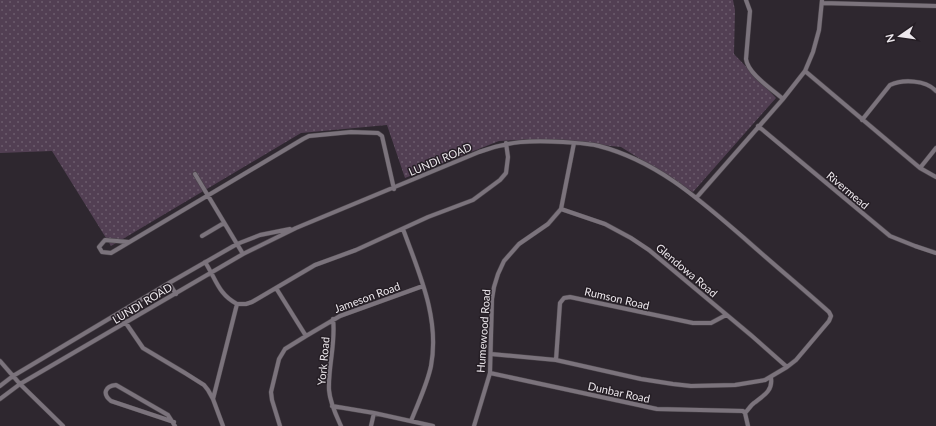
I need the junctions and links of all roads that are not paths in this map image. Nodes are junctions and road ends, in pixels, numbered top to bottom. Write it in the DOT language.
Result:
graph roads {
  1 [pos="746,0"];
  2 [pos="822,2"];
  3 [pos="936,6"];
  4 [pos="805,71"];
  5 [pos="936,92"];
  6 [pos="783,99"];
  7 [pos="862,120"];
  8 [pos="758,126"];
  9 [pos="506,143"];
  10 [pos="574,143"];
  11 [pos="936,148"];
  12 [pos="920,168"];
  13 [pos="194,174"];
  14 [pos="936,177"];
  15 [pos="394,189"];
  16 [pos="208,196"];
  17 [pos="697,197"];
  18 [pos="561,209"];
  19 [pos="224,222"];
  20 [pos="296,228"];
  21 [pos="403,228"];
  22 [pos="202,236"];
  23 [pos="129,242"];
  24 [pos="237,244"];
  25 [pos="936,253"];
  26 [pos="243,254"];
  27 [pos="205,262"];
  28 [pos="212,272"];
  29 [pos="169,283"];
  30 [pos="423,286"];
  31 [pos="276,288"];
  32 [pos="176,294"];
  33 [pos="237,304"];
  34 [pos="119,312"];
  35 [pos="726,315"];
  36 [pos="333,319"];
  37 [pos="125,324"];
  38 [pos="306,336"];
  39 [pos="492,354"];
  40 [pos="556,360"];
  41 [pos="0,361"];
  42 [pos="787,367"];
  43 [pos="490,373"];
  44 [pos="13,376"];
  45 [pos="771,378"];
  46 [pos="20,384"];
  47 [pos="0,386"];
  48 [pos="0,399"];
  49 [pos="213,399"];
  50 [pos="332,406"];
  51 [pos="745,413"];
  52 [pos="374,414"];
  53 [pos="411,421"];
  54 [pos="174,424"];
  55 [pos="63,426"];
  56 [pos="223,426"];
  57 [pos="280,426"];
  58 [pos="341,426"];
  59 [pos="371,426"];
  60 [pos="433,426"];
  61 [pos="474,426"];
  62 [pos="748,426"];
  1 -- 6 [label="street"];
  2 -- 3 [label="street"];
  2 -- 4 [label="street"];
  4 -- 6 [label="street"];
  4 -- 7 [label="street"];
  5 -- 7 [label="street"];
  6 -- 8 [label="street"];
  7 -- 12 [label="street"];
  8 -- 17 [label="street"];
  8 -- 25 [label="street, Rivermead"];
  9 -- 10 [label="street, LUNDI ROAD"];
  9 -- 15 [label="street, LUNDI ROAD"];
  9 -- 21 [label="street"];
  10 -- 17 [label="street, LUNDI ROAD"];
  10 -- 18 [label="street, Humewood Road"];
  11 -- 12 [label="street"];
  12 -- 14 [label="street"];
  13 -- 16 [label="street"];
  15 -- 16 [label="street"];
  15 -- 20 [label="street, LUNDI ROAD"];
  16 -- 19 [label="street"];
  16 -- 23 [label="street"];
  17 -- 42 [label="street, LUNDI ROAD"];
  18 -- 35 [label="street, Glendowa Road"];
  18 -- 39 [label="street, Humewood Road"];
  19 -- 22 [label="street"];
  19 -- 24 [label="street"];
  20 -- 24 [label="street, LUNDI ROAD"];
  20 -- 26 [label="street, LUNDI ROAD"];
  21 -- 30 [label="street"];
  21 -- 31 [label="street"];
  23 -- 23 [label="street"];
  24 -- 26 [label="street"];
  24 -- 27 [label="street, LUNDI ROAD"];
  26 -- 28 [label="street, LUNDI ROAD"];
  27 -- 28 [label="street"];
  27 -- 29 [label="street, LUNDI ROAD"];
  28 -- 32 [label="street, LUNDI ROAD"];
  28 -- 33 [label="street"];
  29 -- 32 [label="street"];
  29 -- 34 [label="street, LUNDI ROAD"];
  30 -- 36 [label="street, Jameson Road"];
  30 -- 53 [label="street"];
  31 -- 33 [label="street"];
  31 -- 38 [label="street"];
  32 -- 37 [label="street, LUNDI ROAD"];
  33 -- 49 [label="street"];
  34 -- 37 [label="street"];
  34 -- 44 [label="street, LUNDI ROAD"];
  35 -- 40 [label="street, Rumson Road"];
  35 -- 42 [label="street, Glendowa Road"];
  36 -- 38 [label="street, Jameson Road"];
  36 -- 50 [label="street, York Road"];
  37 -- 46 [label="street, LUNDI ROAD"];
  37 -- 49 [label="street"];
  38 -- 57 [label="street, Jameson Road"];
  39 -- 40 [label="street"];
  39 -- 43 [label="street, Humewood Road"];
  40 -- 45 [label="street"];
  41 -- 44 [label="street"];
  42 -- 45 [label="street, LUNDI ROAD"];
  43 -- 51 [label="street, Dunbar Road"];
  43 -- 61 [label="street, Humewood Road"];
  44 -- 46 [label="street"];
  44 -- 47 [label="street, LUNDI ROAD"];
  45 -- 51 [label="street"];
  46 -- 48 [label="street, LUNDI ROAD"];
  46 -- 55 [label="street"];
  49 -- 56 [label="street"];
  50 -- 52 [label="street"];
  50 -- 58 [label="street, York Road"];
  51 -- 62 [label="street"];
  52 -- 53 [label="street"];
  52 -- 59 [label="street"];
  53 -- 60 [label="street"];
  54 -- 54 [label="street"];
}
